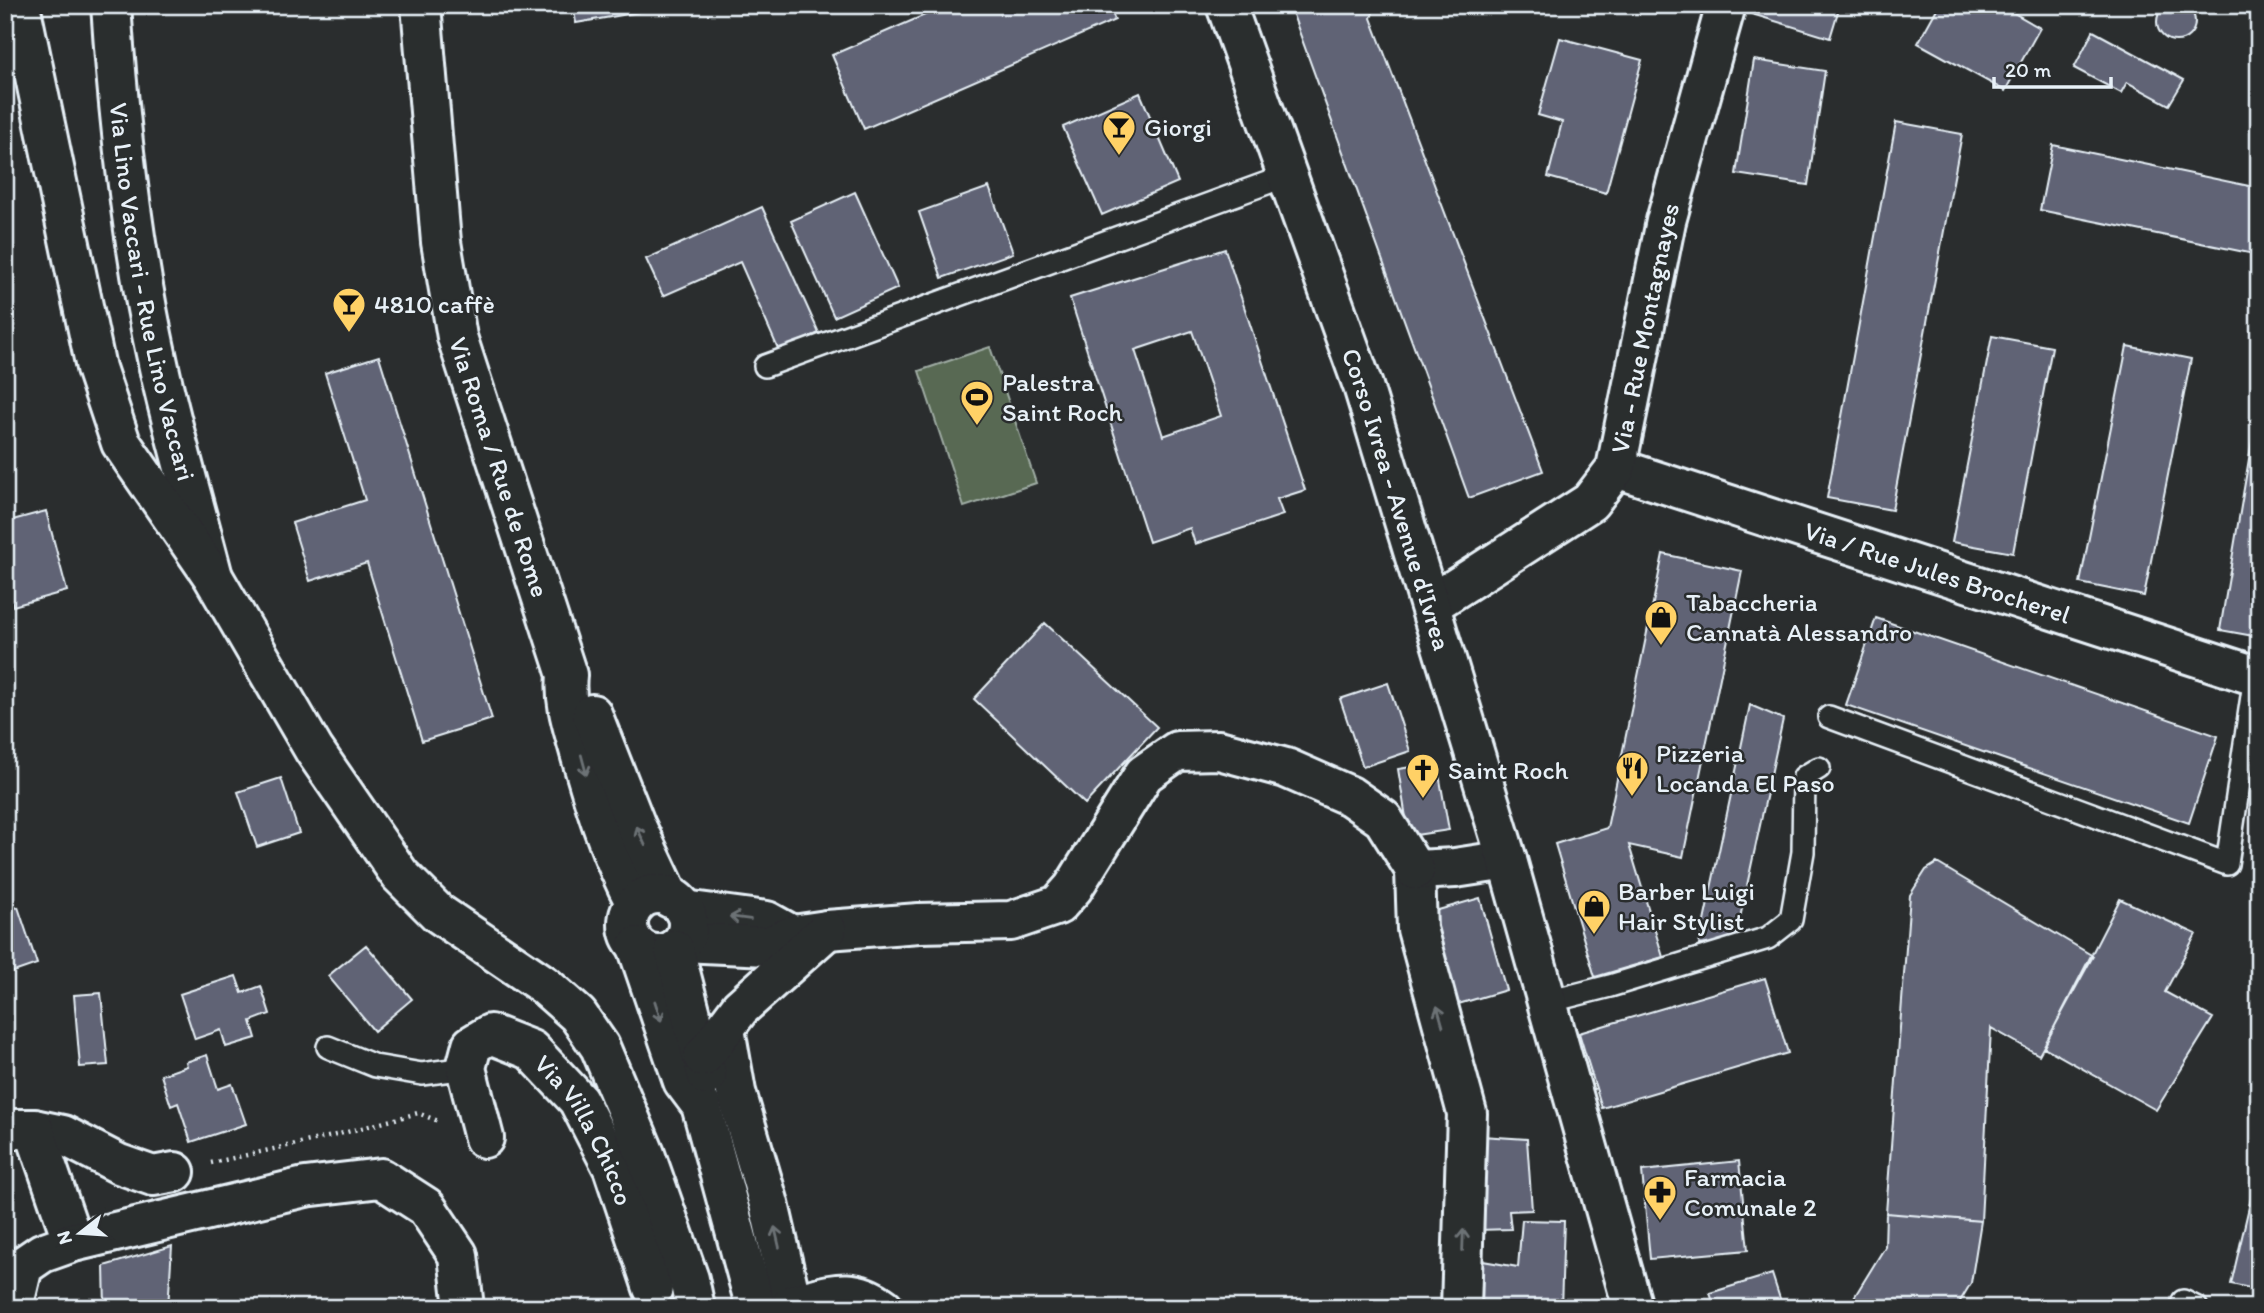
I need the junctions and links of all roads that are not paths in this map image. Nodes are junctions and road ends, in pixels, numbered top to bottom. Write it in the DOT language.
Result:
graph roads {
  1 [pos="20,5"];
  2 [pos="111,5"];
  3 [pos="421,5"];
  4 [pos="1226,5"];
  5 [pos="1726,5"];
  6 [pos="1289,175"];
  7 [pos="765,366"];
  8 [pos="1616,468"];
  9 [pos="212,575"];
  10 [pos="1430,605"];
  11 [pos="2257,676"];
  12 [pos="1829,717"];
  13 [pos="1819,768"];
  14 [pos="1507,860"];
  15 [pos="1415,870"];
  16 [pos="669,920"];
  17 [pos="810,933"];
  18 [pos="1548,1002"];
  19 [pos="714,1043"];
  20 [pos="328,1047"];
  21 [pos="466,1069"];
  22 [pos="701,1105"];
  23 [pos="20,1129"];
  24 [pos="484,1138"];
  25 [pos="174,1172"];
  26 [pos="73,1242"];
  27 [pos="692,1293"];
  28 [pos="653,1298"];
  29 [pos="779,1306"];
  30 [pos="13,1308"];
  31 [pos="464,1308"];
  32 [pos="884,1308"];
  33 [pos="1461,1308"];
  34 [pos="1633,1308"];
  1 -- 9 [label="street"];
  2 -- 9 [label="street, Via Lino Vaccari - Rue Lino Vaccari"];
  3 -- 16 [label="street, Via Roma / Rue de Rome"];
  4 -- 6 [label="street, Corso Ivrea - Avenue d'Ivrea"];
  5 -- 8 [label="street, Via - Rue Montagnayes"];
  6 -- 7 [label="lane"];
  6 -- 10 [label="street, Corso Ivrea - Avenue d'Ivrea"];
  8 -- 10 [label="street, Via - Rue Montagnayes"];
  8 -- 11 [label="street, Via / Rue Jules Brocherel"];
  9 -- 27 [label="street"];
  10 -- 14 [label="street, Corso Ivrea - Avenue d'Ivrea"];
  11 -- 12 [label="lane"];
  13 -- 18 [label="lane"];
  14 -- 15 [label="street"];
  14 -- 18 [label="street, Corso Ivrea - Avenue d'Ivrea"];
  15 -- 17 [label="street"];
  33 -- 15 [label="street, one-way"];
  16 -- 17 [label="street"];
  16 -- 19 [label="street, Via Roma / Rue de Rome"];
  16 -- 22 [label="street, Via Roma / Rue de Rome, one-way"];
  17 -- 19 [label="street"];
  18 -- 34 [label="street, Corso Ivrea - Avenue d'Ivrea"];
  19 -- 22 [label="street, Via Roma / Rue de Rome"];
  29 -- 19 [label="street, one-way"];
  20 -- 21 [label="lane"];
  21 -- 24 [label="street"];
  21 -- 28 [label="street, Via Villa Chicco"];
  22 -- 29 [label="street, Via Roma / Rue de Rome"];
  23 -- 25 [label="street"];
  23 -- 26 [label="street"];
  26 -- 30 [label="street"];
  26 -- 31 [label="street"];
  27 -- 28 [label="street"];
  29 -- 32 [label="street"];
}
